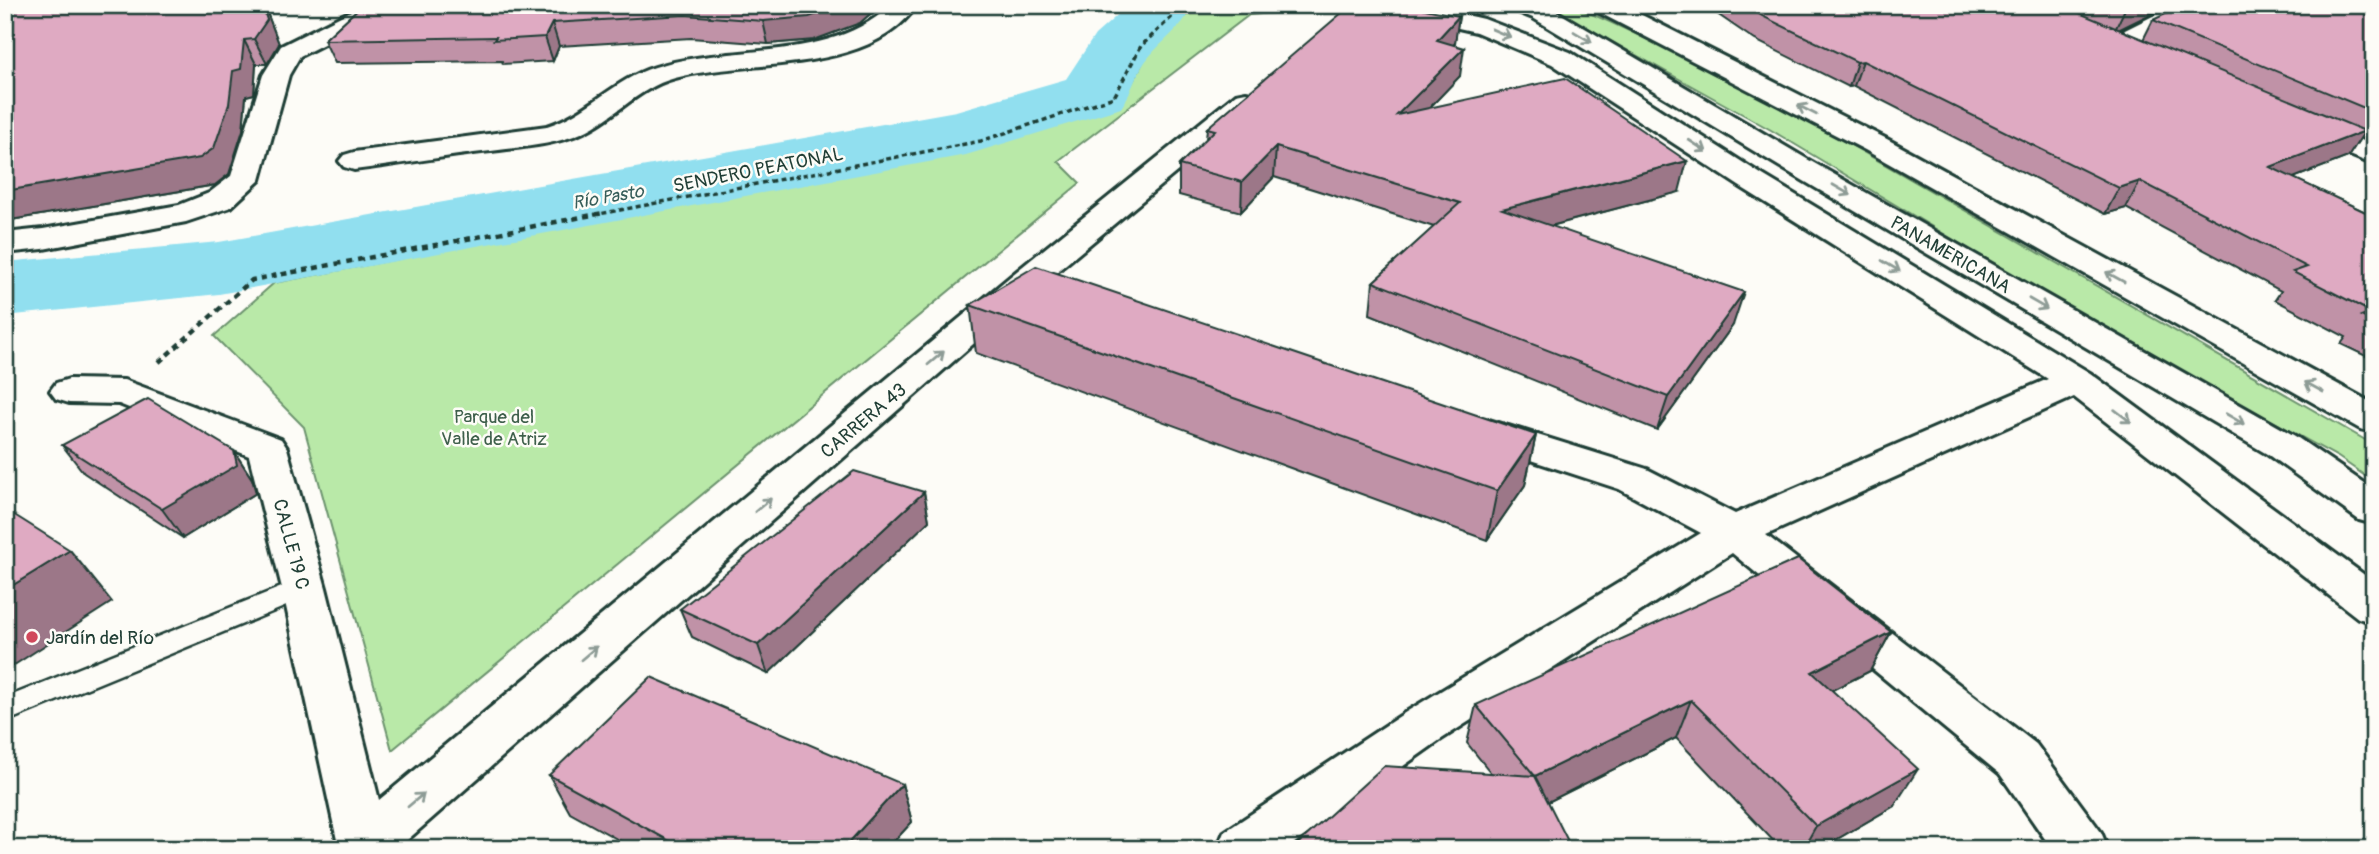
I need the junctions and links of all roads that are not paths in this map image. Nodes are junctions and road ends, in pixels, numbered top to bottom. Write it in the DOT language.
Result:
graph roads {
  1 [pos="382,5"];
  2 [pos="905,5"];
  3 [pos="1522,5"];
  4 [pos="1602,5"];
  5 [pos="2195,5"];
  6 [pos="1372,7"];
  7 [pos="2151,61"];
  8 [pos="1272,79"];
  9 [pos="2287,119"];
  10 [pos="2374,156"];
  11 [pos="354,161"];
  12 [pos="1797,164"];
  13 [pos="1750,180"];
  14 [pos="5,243"];
  15 [pos="1024,282"];
  16 [pos="1064,295"];
  17 [pos="2077,381"];
  18 [pos="69,391"];
  19 [pos="1447,419"];
  20 [pos="2374,420"];
  21 [pos="2374,510"];
  22 [pos="1734,532"];
  23 [pos="304,588"];
  24 [pos="2374,606"];
  25 [pos="5,710"];
  26 [pos="365,847"];
  27 [pos="1243,849"];
  28 [pos="2081,849"];
  1 -- 14 [label="street"];
  2 -- 11 [label="street"];
  3 -- 12 [label="street, PANAMERICANA, one-way"];
  20 -- 4 [label="street, one-way"];
  5 -- 7 [label="street"];
  6 -- 13 [label="street, one-way"];
  8 -- 15 [label="street, CARRERA 43"];
  9 -- 10 [label="street"];
  12 -- 13 [label="street"];
  12 -- 21 [label="street, PANAMERICANA, one-way"];
  13 -- 17 [label="street, one-way"];
  15 -- 16 [label="street"];
  26 -- 15 [label="street, CARRERA 43, one-way"];
  17 -- 22 [label="street"];
  17 -- 24 [label="street, one-way"];
  18 -- 23 [label="street, CALLE 19 C"];
  19 -- 22 [label="street"];
  22 -- 27 [label="street"];
  22 -- 28 [label="street"];
  23 -- 25 [label="lane"];
  23 -- 26 [label="street, CALLE 19 C"];
}
